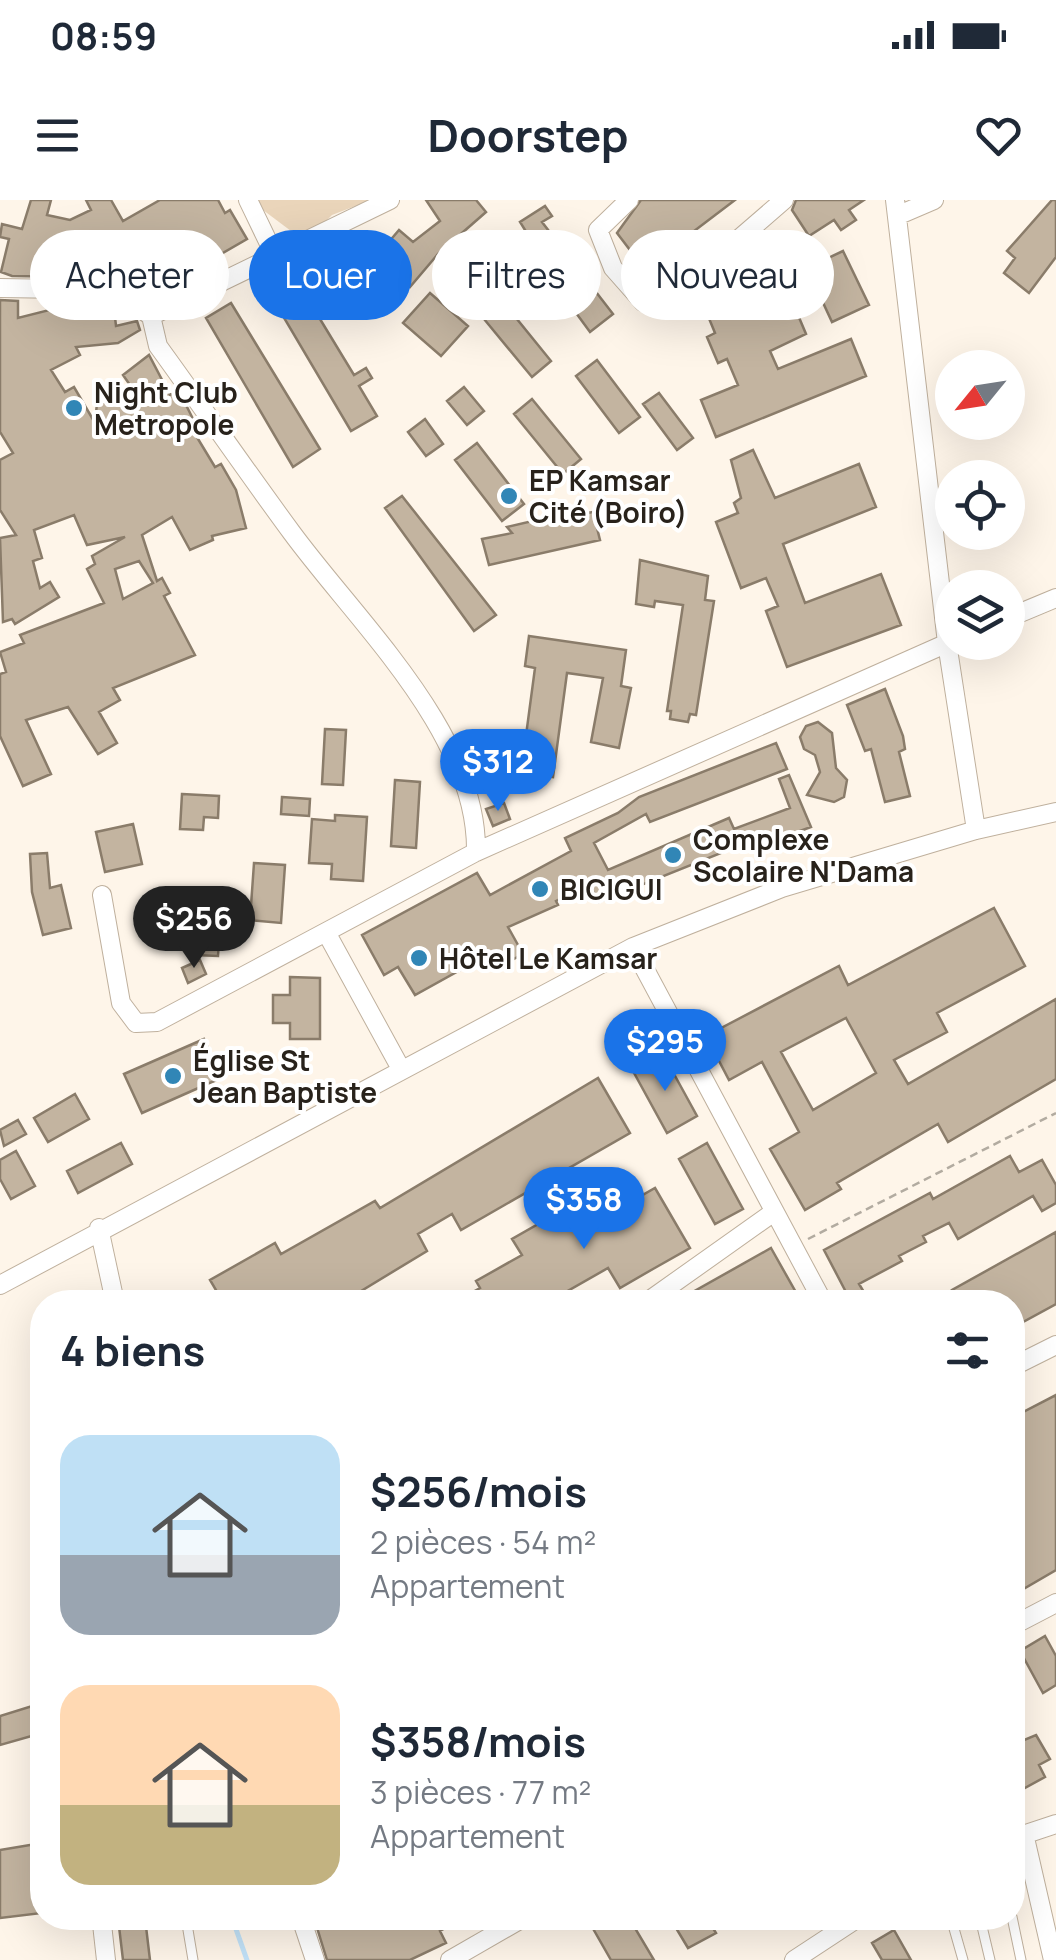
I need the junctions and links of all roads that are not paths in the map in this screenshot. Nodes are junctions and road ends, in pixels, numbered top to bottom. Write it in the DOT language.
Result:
graph roads {
  1 [pos="248,200"];
  2 [pos="390,200"];
  3 [pos="629,200"];
  4 [pos="784,200"];
  5 [pos="934,200"];
  6 [pos="897,207"];
  7 [pos="262,230"];
  8 [pos="326,230"];
  9 [pos="0,288"];
  10 [pos="30,288"];
  11 [pos="152,320"];
  12 [pos="941,570"];
  13 [pos="1056,598"];
  14 [pos="1025,611"];
  15 [pos="935,649"];
  16 [pos="952,660"];
  17 [pos="1056,812"];
  18 [pos="976,830"];
  19 [pos="476,852"];
  20 [pos="102,895"];
  21 [pos="326,932"];
  22 [pos="632,947"];
  23 [pos="401,1069"];
  24 [pos="774,1212"];
  25 [pos="99,1228"];
  26 [pos="0,1285"];
  27 [pos="112,1290"];
  28 [pos="664,1290"];
  29 [pos="816,1290"];
  30 [pos="1056,1345"];
  31 [pos="1025,1360"];
  32 [pos="1056,1603"];
  33 [pos="1025,1619"];
  34 [pos="1056,1824"];
  35 [pos="1025,1840"];
  36 [pos="1025,1857"];
  37 [pos="102,1930"];
  38 [pos="188,1930"];
  39 [pos="306,1930"];
  40 [pos="503,1930"];
  41 [pos="840,1930"];
  42 [pos="954,1930"];
  43 [pos="983,1930"];
  44 [pos="1015,1930"];
  45 [pos="101,1959"];
  46 [pos="194,1960"];
  47 [pos="315,1960"];
  48 [pos="450,1960"];
  49 [pos="794,1960"];
  50 [pos="963,1960"];
  51 [pos="990,1960"];
  52 [pos="1021,1960"];
  53 [pos="1053,1960"];
  1 -- 7 [label="street"];
  2 -- 8 [label="street"];
  3 -- 4 [label="street"];
  5 -- 6 [label="street"];
  6 -- 12 [label="street"];
  9 -- 10 [label="street"];
  11 -- 19 [label="street"];
  13 -- 14 [label="street"];
  15 -- 19 [label="street"];
  16 -- 18 [label="street"];
  17 -- 18 [label="street"];
  18 -- 22 [label="street"];
  19 -- 21 [label="street"];
  20 -- 21 [label="street"];
  21 -- 23 [label="street"];
  22 -- 23 [label="street"];
  22 -- 24 [label="street"];
  23 -- 25 [label="street"];
  24 -- 28 [label="street"];
  24 -- 29 [label="street"];
  25 -- 26 [label="street"];
  25 -- 27 [label="street"];
  30 -- 31 [label="street"];
  32 -- 33 [label="street"];
  34 -- 35 [label="street"];
  36 -- 53 [label="street"];
  37 -- 45 [label="street"];
  38 -- 46 [label="lane"];
  39 -- 47 [label="street"];
  40 -- 48 [label="street"];
  41 -- 49 [label="street"];
  42 -- 50 [label="lane"];
  43 -- 51 [label="lane"];
  44 -- 52 [label="lane"];
}
